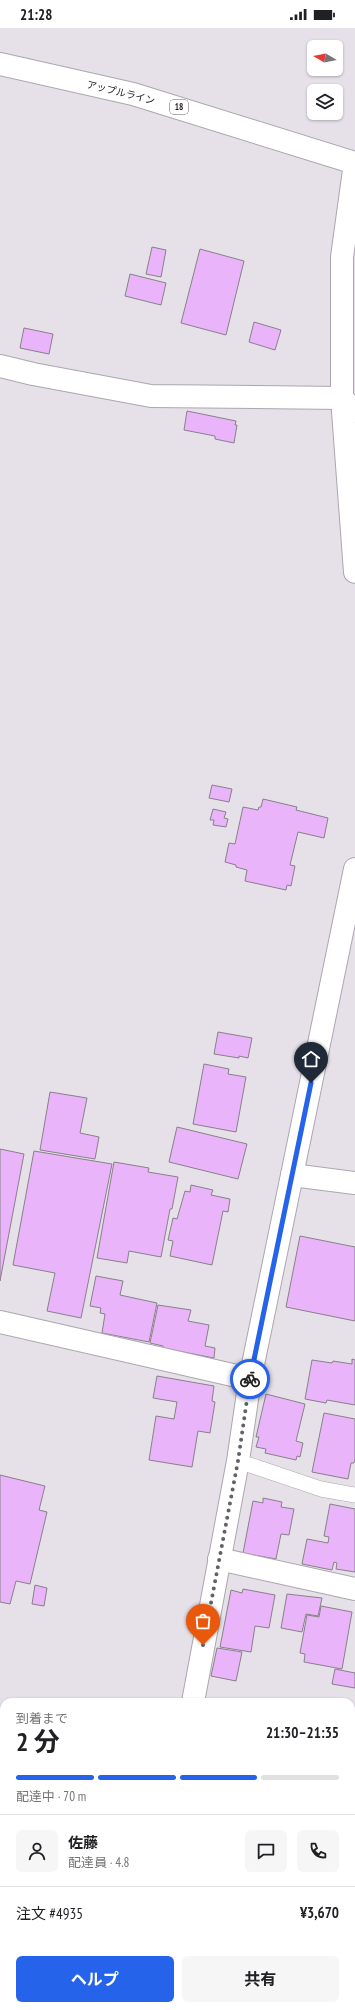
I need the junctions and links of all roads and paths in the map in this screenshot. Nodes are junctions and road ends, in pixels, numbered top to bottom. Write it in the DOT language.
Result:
graph roads {
  1 [pos="0,64"];
  2 [pos="355,163"];
  3 [pos="0,366"];
  4 [pos="348,405"];
  5 [pos="355,572"];
  6 [pos="355,869"];
  7 [pos="292,1175"];
  8 [pos="355,1183"];
  9 [pos="0,1322"];
  10 [pos="250,1379"];
  11 [pos="238,1461"];
  12 [pos="355,1495"];
  13 [pos="219,1559"];
  14 [pos="355,1590"];
  15 [pos="194,1698"];
  1 -- 2 [label="main road, アップルライン / 18"];
  2 -- 4 [label="main road"];
  3 -- 4 [label="main road"];
  4 -- 5 [label="main road"];
  6 -- 7 [label="main road"];
  7 -- 8 [label="main road"];
  7 -- 10 [label="main road"];
  9 -- 10 [label="main road"];
  10 -- 11 [label="main road"];
  11 -- 12 [label="lane"];
  11 -- 13 [label="main road"];
  13 -- 14 [label="main road"];
  13 -- 15 [label="main road"];
}
